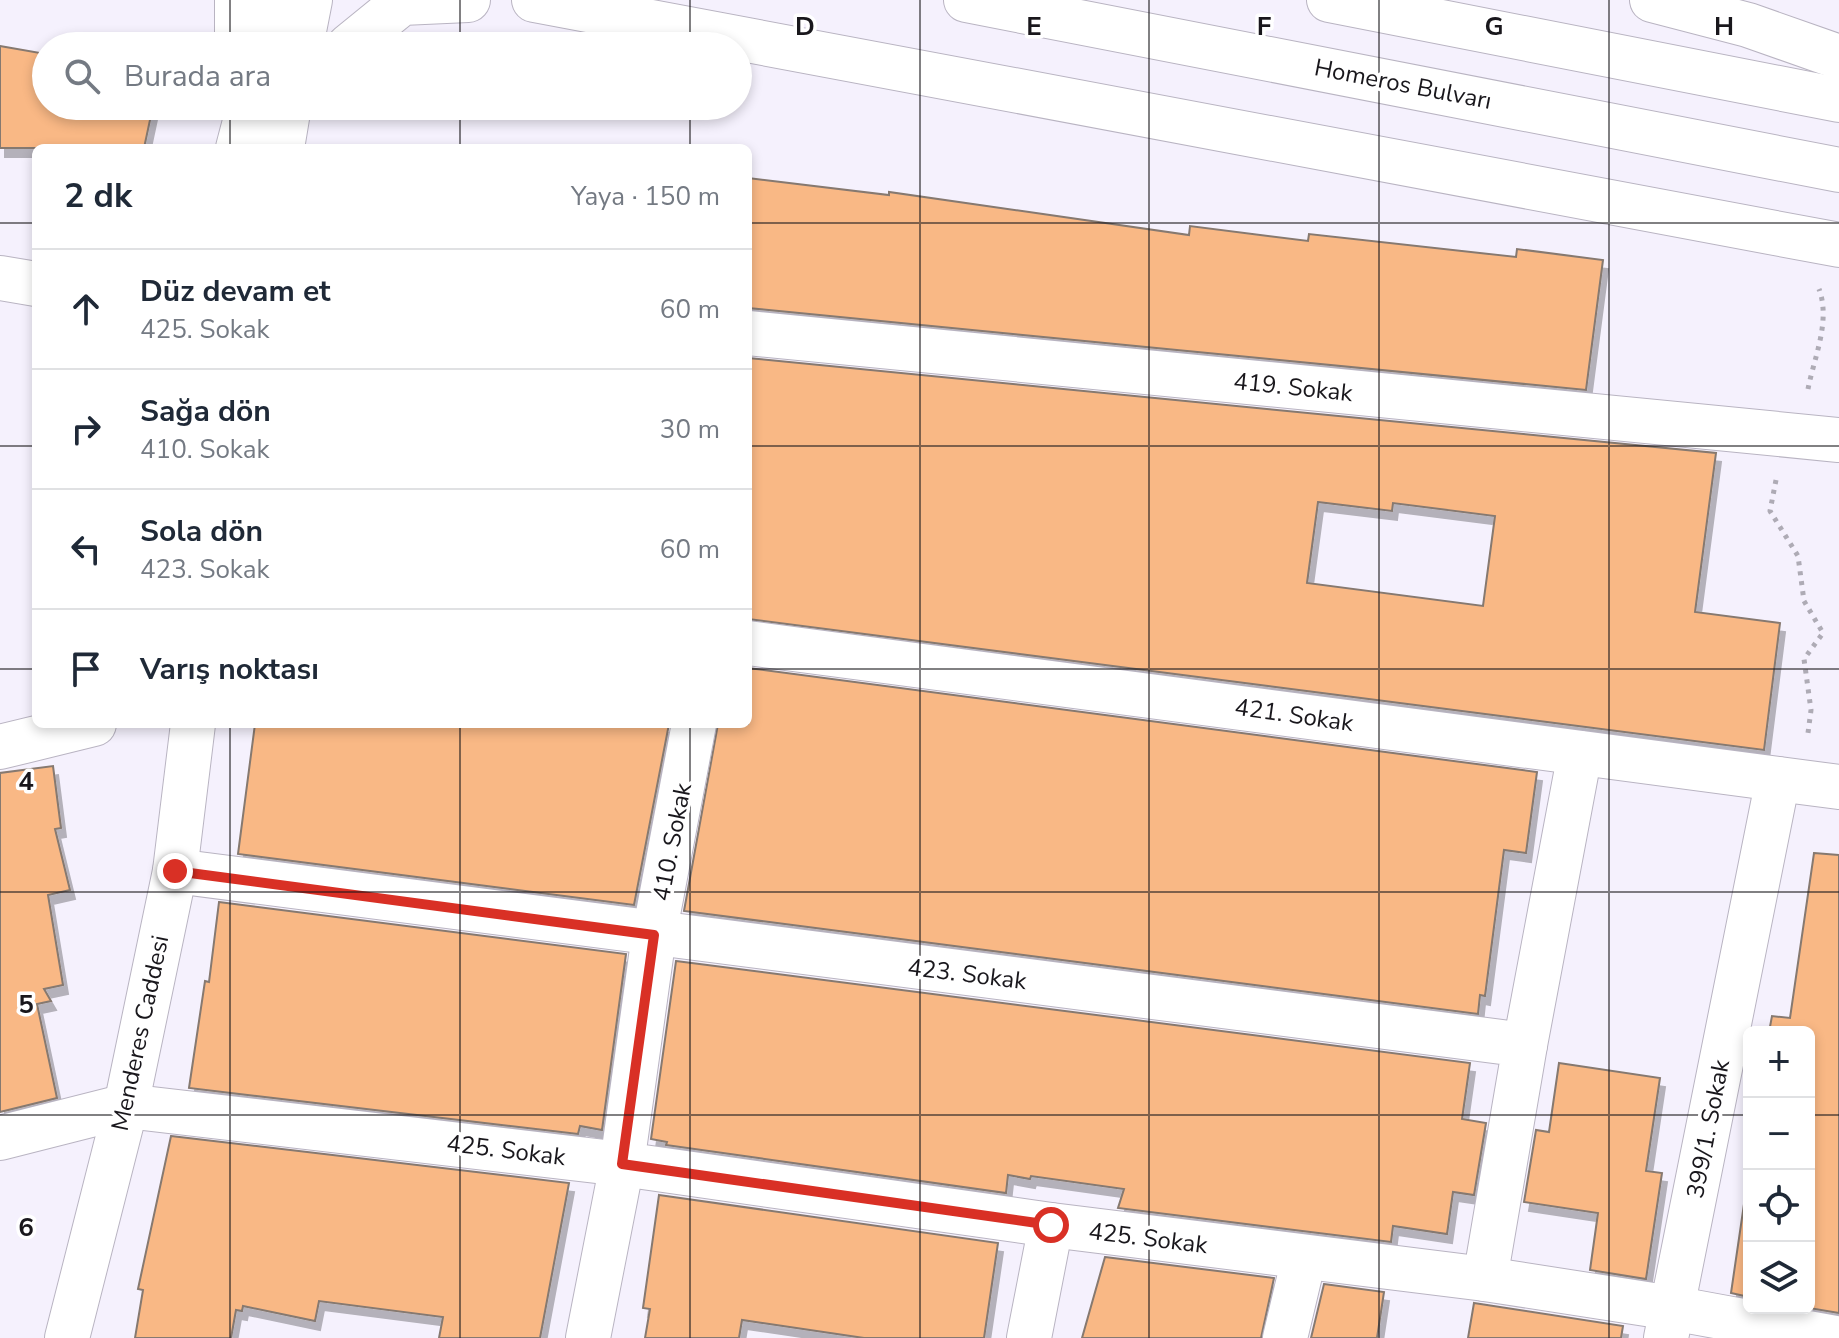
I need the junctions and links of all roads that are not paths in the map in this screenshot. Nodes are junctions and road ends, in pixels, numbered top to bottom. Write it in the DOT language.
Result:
graph roads {
  1 [pos="237,0"];
  2 [pos="275,0"];
  3 [pos="310,0"];
  4 [pos="468,0"];
  5 [pos="534,0"];
  6 [pos="966,0"];
  7 [pos="1329,0"];
  8 [pos="1652,0"];
  9 [pos="237,32"];
  10 [pos="267,32"];
  11 [pos="304,32"];
  12 [pos="366,32"];
  13 [pos="704,32"];
  14 [pos="752,41"];
  15 [pos="1839,57"];
  16 [pos="1839,100"];
  17 [pos="237,120"];
  18 [pos="245,120"];
  19 [pos="238,144"];
  20 [pos="239,144"];
  21 [pos="1839,170"];
  22 [pos="1839,245"];
  23 [pos="0,278"];
  24 [pos="32,283"];
  25 [pos="752,333"];
  26 [pos="1839,440"];
  27 [pos="752,644"];
  28 [pos="78,728"];
  29 [pos="193,728"];
  30 [pos="693,728"];
  31 [pos="0,747"];
  32 [pos="1580,753"];
  33 [pos="1806,783"];
  34 [pos="175,871"];
  35 [pos="654,935"];
  36 [pos="1525,1045"];
  37 [pos="126,1106"];
  38 [pos="0,1138"];
  39 [pos="622,1164"];
  40 [pos="1051,1225"];
  41 [pos="1304,1258"];
  42 [pos="1485,1279"];
  43 [pos="1669,1323"];
  44 [pos="67,1338"];
  45 [pos="588,1338"];
  46 [pos="1029,1338"];
  47 [pos="1285,1338"];
  48 [pos="1835,1338"];
  1 -- 9 [label="street"];
  2 -- 10 [label="street"];
  3 -- 11 [label="street"];
  4 -- 12 [label="street"];
  5 -- 13 [label="street"];
  6 -- 21 [label="street, Homeros Bulvarı"];
  7 -- 16 [label="street"];
  8 -- 15 [label="street"];
  14 -- 22 [label="street"];
  17 -- 19 [label="street"];
  18 -- 20 [label="street"];
  23 -- 24 [label="street"];
  25 -- 26 [label="street, 419. Sokak"];
  27 -- 32 [label="street, 421. Sokak"];
  28 -- 31 [label="street"];
  29 -- 34 [label="street, Menderes Caddesi"];
  30 -- 35 [label="street, 410. Sokak"];
  32 -- 33 [label="street, 421. Sokak"];
  32 -- 36 [label="street"];
  33 -- 43 [label="street, 399/1. Sokak"];
  34 -- 35 [label="street, 423. Sokak"];
  34 -- 37 [label="street, Menderes Caddesi"];
  35 -- 36 [label="street, 423. Sokak"];
  35 -- 39 [label="street, 410. Sokak"];
  36 -- 42 [label="street"];
  37 -- 38 [label="street"];
  37 -- 39 [label="street, 425. Sokak"];
  37 -- 44 [label="street, Menderes Caddesi"];
  39 -- 40 [label="street, 425. Sokak"];
  39 -- 45 [label="street, 410. Sokak"];
  40 -- 41 [label="street, 425. Sokak"];
  40 -- 46 [label="street"];
  41 -- 42 [label="street, 425. Sokak"];
  41 -- 47 [label="street"];
  42 -- 43 [label="street, 425. Sokak"];
  43 -- 48 [label="street, 425. Sokak"];
}
